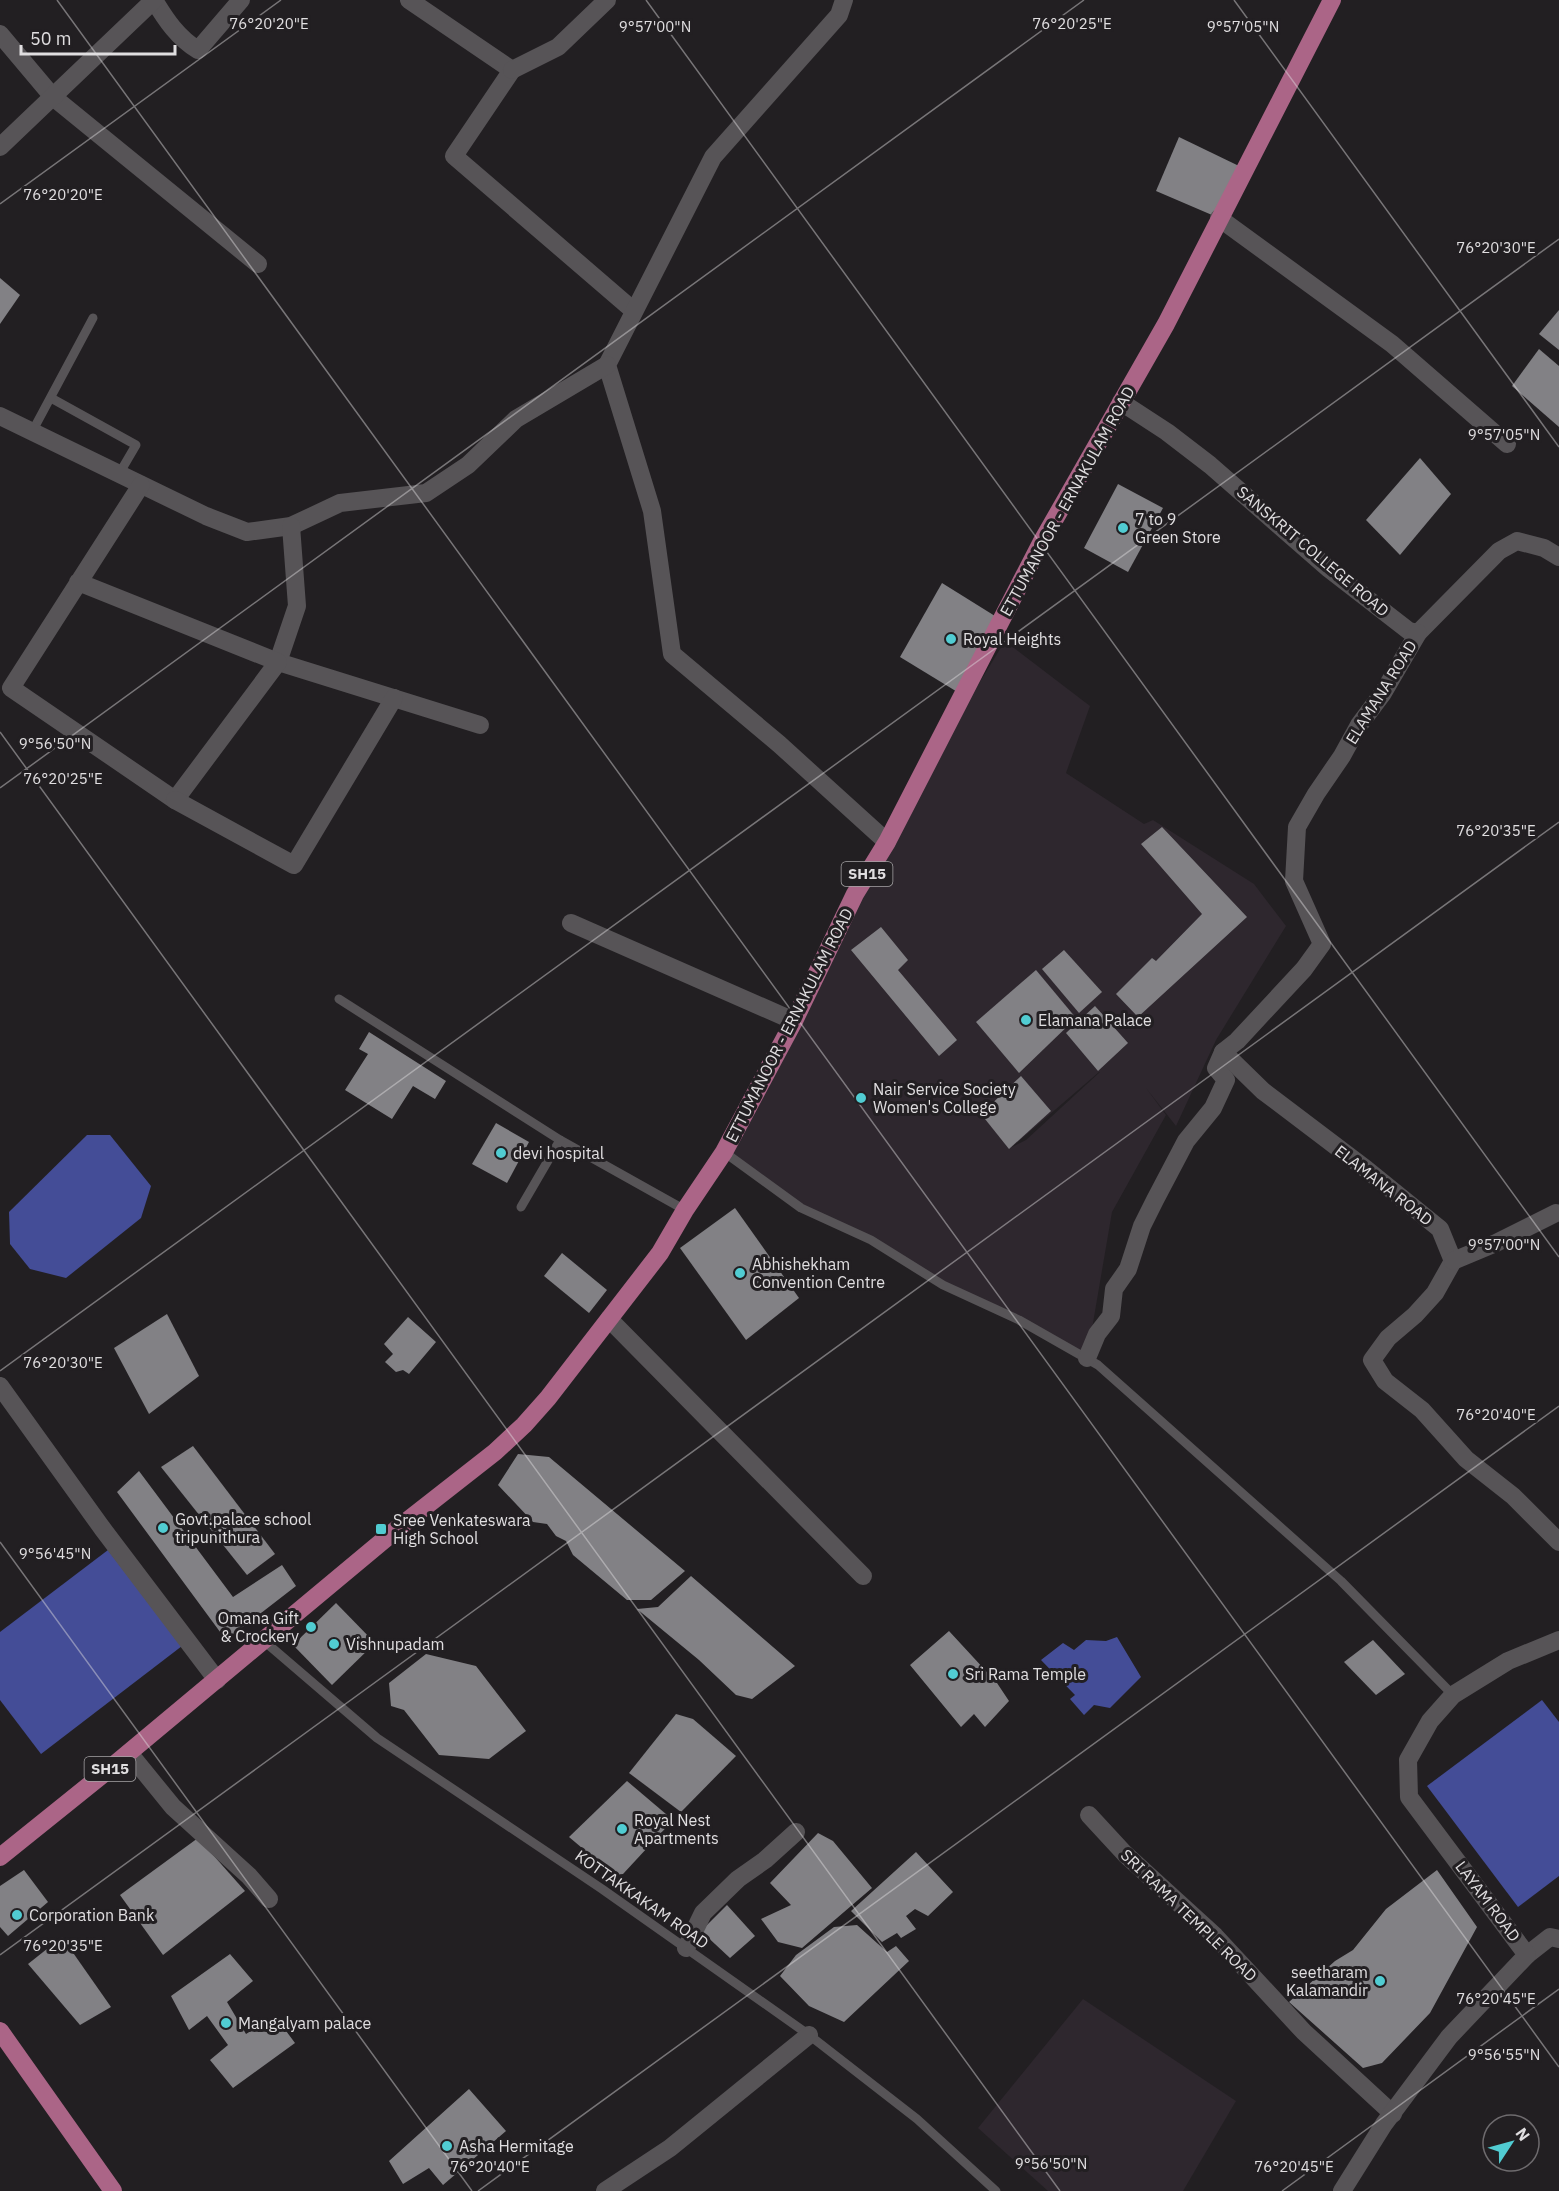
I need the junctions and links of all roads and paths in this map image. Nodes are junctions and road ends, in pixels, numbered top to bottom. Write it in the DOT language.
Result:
graph roads {
  1 [pos="154,0"];
  2 [pos="241,0"];
  3 [pos="409,0"];
  4 [pos="607,0"];
  5 [pos="844,0"];
  6 [pos="1332,0"];
  7 [pos="0,34"];
  8 [pos="512,70"];
  9 [pos="53,96"];
  10 [pos="0,147"];
  11 [pos="1219,218"];
  12 [pos="258,264"];
  13 [pos="634,311"];
  14 [pos="93,318"];
  15 [pos="607,364"];
  16 [pos="51,398"];
  17 [pos="1121,402"];
  18 [pos="0,416"];
  19 [pos="32,432"];
  20 [pos="1507,444"];
  21 [pos="119,474"];
  22 [pos="141,485"];
  23 [pos="291,526"];
  24 [pos="1559,557"];
  25 [pos="78,582"];
  26 [pos="1418,633"];
  27 [pos="278,662"];
  28 [pos="394,698"];
  29 [pos="480,725"];
  30 [pos="175,800"];
  31 [pos="887,842"];
  32 [pos="571,923"];
  33 [pos="339,999"];
  34 [pos="794,1021"];
  35 [pos="1223,1052"];
  36 [pos="560,1140"];
  37 [pos="724,1152"];
  38 [pos="521,1207"];
  39 [pos="685,1210"];
  40 [pos="1556,1213"];
  41 [pos="1453,1261"];
  42 [pos="609,1319"];
  43 [pos="1087,1358"];
  44 [pos="0,1386"];
  45 [pos="1559,1542"];
  46 [pos="863,1576"];
  47 [pos="1559,1640"];
  48 [pos="264,1641"];
  49 [pos="217,1680"];
  50 [pos="1453,1695"];
  51 [pos="129,1753"];
  52 [pos="1089,1815"];
  53 [pos="796,1832"];
  54 [pos="0,1857"];
  55 [pos="269,1899"];
  56 [pos="1559,1939"];
  57 [pos="686,1948"];
  58 [pos="1527,1955"];
  59 [pos="0,2031"];
  60 [pos="809,2035"];
  61 [pos="1393,2114"];
  62 [pos="113,2191"];
  63 [pos="605,2191"];
  64 [pos="996,2191"];
  65 [pos="1342,2191"];
  1 -- 2 [label="street"];
  1 -- 9 [label="street"];
  3 -- 8 [label="street"];
  4 -- 8 [label="street"];
  5 -- 13 [label="street"];
  6 -- 11 [label="main road, ETTUMANOOR - ERNAKULAM ROAD / SH15"];
  7 -- 9 [label="street"];
  8 -- 13 [label="street"];
  9 -- 10 [label="street"];
  9 -- 12 [label="street"];
  11 -- 17 [label="main road, ETTUMANOOR - ERNAKULAM ROAD / SH15"];
  11 -- 20 [label="street"];
  13 -- 15 [label="street"];
  14 -- 16 [label="lane"];
  15 -- 23 [label="street"];
  15 -- 31 [label="street"];
  16 -- 19 [label="lane"];
  16 -- 21 [label="lane"];
  17 -- 26 [label="street, SANSKRIT COLLEGE ROAD"];
  17 -- 31 [label="main road, ETTUMANOOR - ERNAKULAM ROAD / SH15"];
  18 -- 19 [label="street"];
  19 -- 21 [label="street"];
  21 -- 22 [label="street"];
  22 -- 23 [label="street"];
  22 -- 25 [label="street"];
  23 -- 27 [label="street"];
  24 -- 26 [label="street"];
  25 -- 27 [label="street"];
  25 -- 30 [label="street"];
  26 -- 35 [label="street, ELAMANA ROAD"];
  27 -- 28 [label="street"];
  27 -- 30 [label="street"];
  28 -- 29 [label="street"];
  28 -- 30 [label="street"];
  31 -- 34 [label="main road, ETTUMANOOR - ERNAKULAM ROAD / SH15"];
  32 -- 34 [label="street"];
  33 -- 36 [label="lane"];
  34 -- 37 [label="main road, ETTUMANOOR - ERNAKULAM ROAD / SH15"];
  35 -- 41 [label="street, ELAMANA ROAD"];
  35 -- 43 [label="street"];
  36 -- 38 [label="lane"];
  36 -- 39 [label="lane"];
  37 -- 39 [label="main road, ETTUMANOOR - ERNAKULAM ROAD / SH15"];
  37 -- 43 [label="lane"];
  39 -- 42 [label="main road, ETTUMANOOR - ERNAKULAM ROAD / SH15"];
  40 -- 41 [label="street"];
  41 -- 45 [label="street"];
  42 -- 46 [label="street"];
  42 -- 48 [label="main road, ETTUMANOOR - ERNAKULAM ROAD / SH15"];
  43 -- 50 [label="lane"];
  44 -- 49 [label="street"];
  47 -- 50 [label="street, LAYAM ROAD"];
  48 -- 49 [label="main road, ETTUMANOOR - ERNAKULAM ROAD / SH15"];
  48 -- 57 [label="lane, KOTTAKKAKAM ROAD"];
  49 -- 51 [label="main road, ETTUMANOOR - ERNAKULAM ROAD / SH15"];
  50 -- 58 [label="street, LAYAM ROAD"];
  51 -- 54 [label="main road, ETTUMANOOR - ERNAKULAM ROAD / SH15"];
  51 -- 55 [label="street"];
  52 -- 61 [label="street, SRI RAMA TEMPLE ROAD"];
  53 -- 57 [label="street"];
  56 -- 58 [label="street"];
  57 -- 60 [label="lane, KOTTAKKAKAM ROAD"];
  58 -- 61 [label="street, LAYAM ROAD"];
  59 -- 62 [label="main road"];
  60 -- 63 [label="street"];
  60 -- 64 [label="lane, KOTTAKKAKAM ROAD"];
  61 -- 65 [label="street, LAYAM ROAD"];
}
